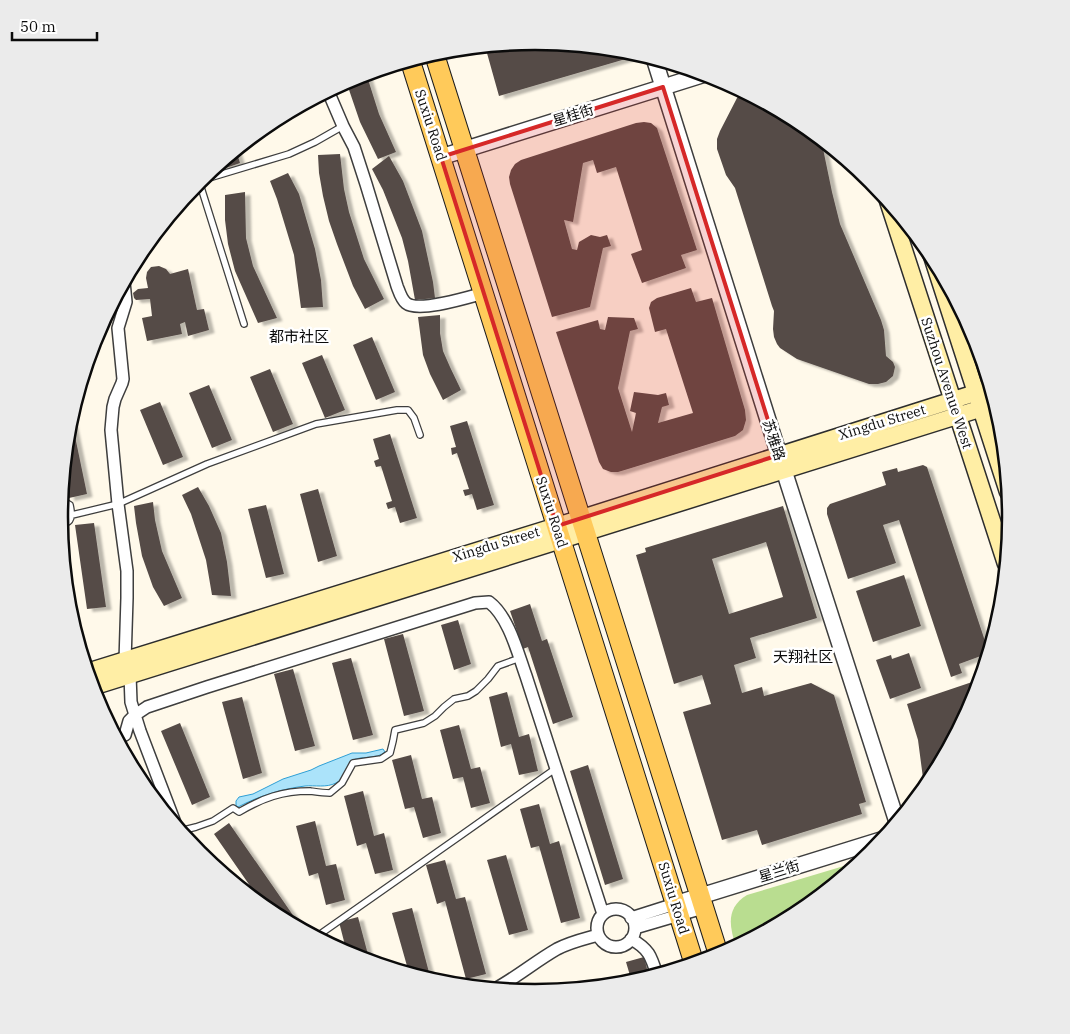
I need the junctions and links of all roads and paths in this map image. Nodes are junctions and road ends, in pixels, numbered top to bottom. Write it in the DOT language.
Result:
graph roads {
  1 [pos="436,61"];
  2 [pos="657,66"];
  3 [pos="412,67"];
  4 [pos="693,78"];
  5 [pos="663,87"];
  6 [pos="331,97"];
  7 [pos="343,126"];
  8 [pos="464,150"];
  9 [pos="441,157"];
  10 [pos="217,176"];
  11 [pos="202,190"];
  12 [pos="894,219"];
  13 [pos="484,293"];
  14 [pos="125,294"];
  15 [pos="950,303"];
  16 [pos="244,324"];
  17 [pos="983,390"];
  18 [pos="953,400"];
  19 [pos="988,406"];
  20 [pos="958,416"];
  21 [pos="994,431"];
  22 [pos="420,435"];
  23 [pos="781,462"];
  24 [pos="68,504"];
  25 [pos="118,504"];
  26 [pos="72,515"];
  27 [pos="68,522"];
  28 [pos="583,525"];
  29 [pos="559,533"];
  30 [pos="1001,548"];
  31 [pos="520,658"];
  32 [pos="128,668"];
  33 [pos="95,671"];
  34 [pos="99,683"];
  35 [pos="135,714"];
  36 [pos="140,731"];
  37 [pos="122,734"];
  38 [pos="123,736"];
  39 [pos="555,769"];
  40 [pos="171,808"];
  41 [pos="895,814"];
  42 [pos="187,828"];
  43 [pos="867,845"];
  44 [pos="702,902"];
  45 [pos="677,909"];
  46 [pos="603,914"];
  47 [pos="632,928"];
  48 [pos="322,933"];
  49 [pos="598,934"];
  50 [pos="715,947"];
  51 [pos="692,956"];
  52 [pos="655,968"];
  53 [pos="506,983"];
  1 -- 8 [label="main road, Suxiu Road"];
  2 -- 5 [label="street, 苏雅路"];
  3 -- 9 [label="main road, Suxiu Road"];
  4 -- 5 [label="street, 星桂街"];
  5 -- 8 [label="street, 星桂街"];
  5 -- 23 [label="street, 苏雅路"];
  6 -- 7 [label="street"];
  7 -- 10 [label="lane"];
  7 -- 13 [label="street"];
  8 -- 9 [label="street, 星桂街"];
  8 -- 28 [label="main road, Suxiu Road"];
  9 -- 13 [label="main road, Suxiu Road"];
  11 -- 16 [label="lane"];
  12 -- 18 [label="main road, Suzhou Avenue West"];
  13 -- 29 [label="main road, Suxiu Road"];
  14 -- 25 [label="street"];
  15 -- 17 [label="main road, Suzhou Avenue West"];
  17 -- 18 [label="main road, Xingdu Street"];
  17 -- 19 [label="main road, Suzhou Avenue West"];
  18 -- 20 [label="main road, Suzhou Avenue West"];
  18 -- 23 [label="main road, Xingdu Street"];
  19 -- 20 [label="main road, Xingdu Street"];
  19 -- 21 [label="main road, Suzhou Avenue West"];
  20 -- 23 [label="main road, Xingdu Street"];
  20 -- 30 [label="main road, Suzhou Avenue West"];
  22 -- 25 [label="lane"];
  23 -- 28 [label="main road, Xingdu Street"];
  23 -- 41 [label="street, 苏雅路"];
  24 -- 26 [label="lane"];
  25 -- 26 [label="lane"];
  25 -- 32 [label="street"];
  26 -- 27 [label="lane"];
  28 -- 29 [label="main road, Xingdu Street"];
  28 -- 44 [label="main road, Suxiu Road"];
  29 -- 32 [label="main road, Xingdu Street"];
  29 -- 45 [label="main road, Suxiu Road"];
  31 -- 35 [label="street"];
  31 -- 39 [label="street"];
  31 -- 42 [label="lane"];
  32 -- 33 [label="main road, Xingdu Street"];
  32 -- 34 [label="main road, Xingdu Street"];
  32 -- 35 [label="street"];
  35 -- 36 [label="street"];
  35 -- 37 [label="street"];
  36 -- 38 [label="street"];
  36 -- 40 [label="street"];
  39 -- 46 [label="street"];
  39 -- 48 [label="lane"];
  43 -- 44 [label="street, 星兰街"];
  44 -- 45 [label="street, 星兰街"];
  44 -- 50 [label="main road, Suxiu Road"];
  45 -- 47 [label="street"];
  45 -- 51 [label="main road, Suxiu Road"];
  46 -- 47 [label="street"];
  46 -- 49 [label="street"];
  47 -- 49 [label="street"];
  47 -- 52 [label="street"];
  49 -- 53 [label="street"];
}
